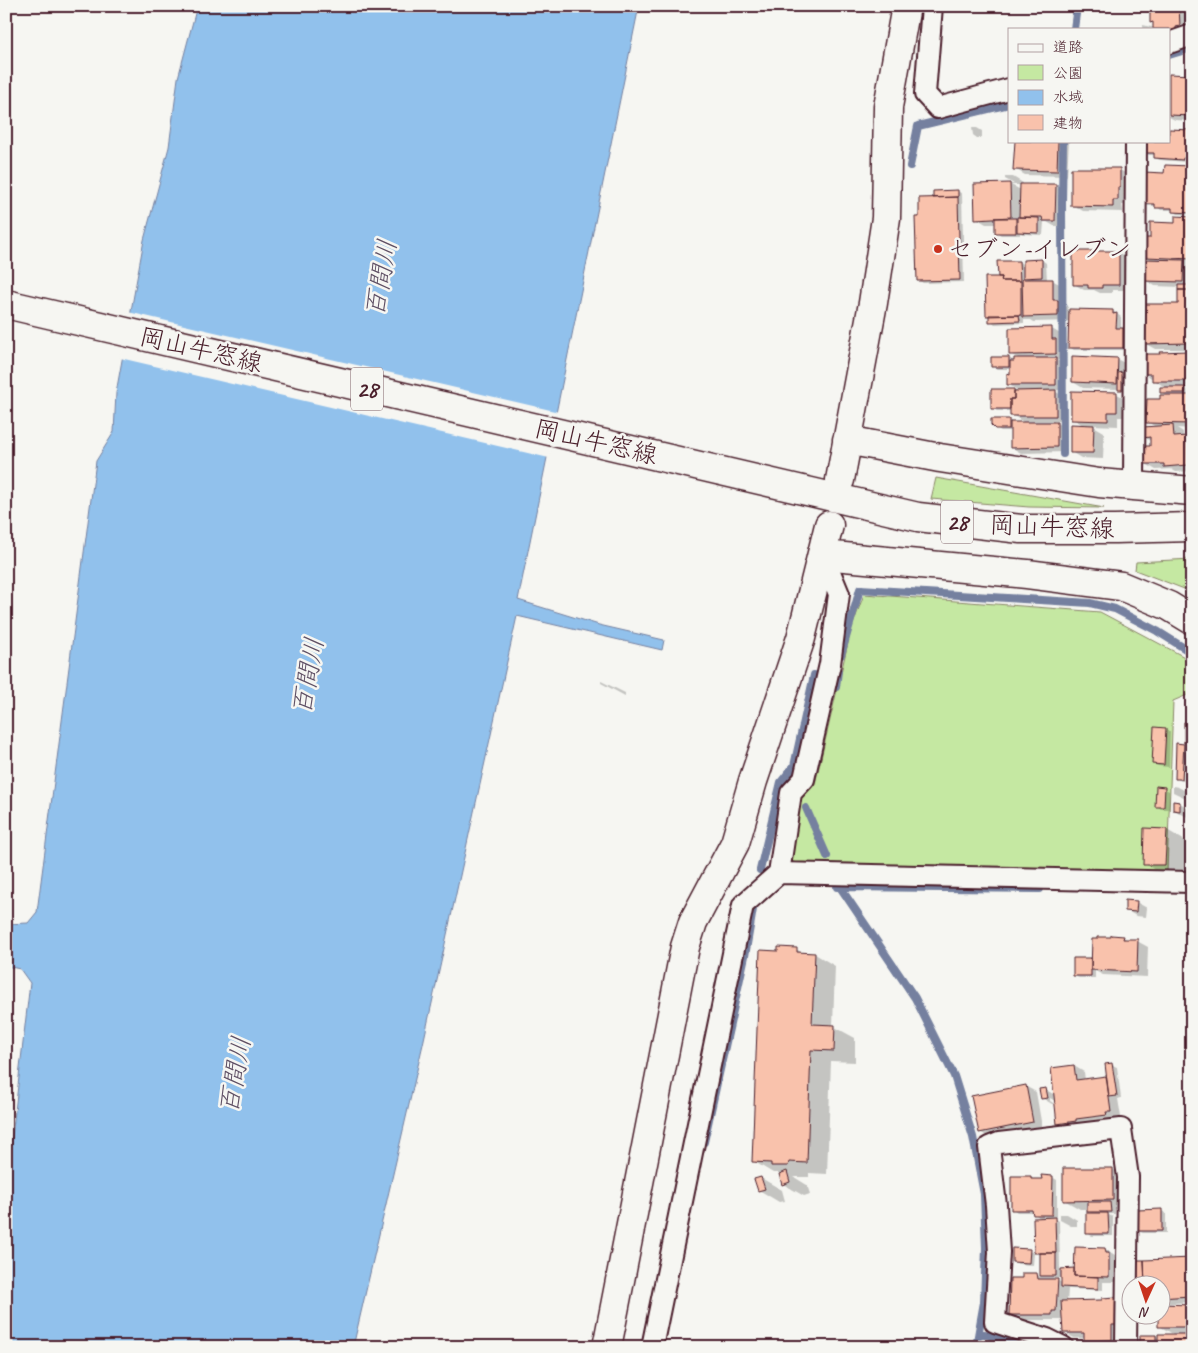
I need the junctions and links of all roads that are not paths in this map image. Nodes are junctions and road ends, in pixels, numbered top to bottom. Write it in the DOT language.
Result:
graph roads {
  1 [pos="906,6"];
  2 [pos="932,6"];
  3 [pos="1192,35"];
  4 [pos="1170,43"];
  5 [pos="1008,89"];
  6 [pos="1136,142"];
  7 [pos="6,304"];
  8 [pos="847,440"];
  9 [pos="840,480"];
  10 [pos="1134,486"];
  11 [pos="1192,491"];
  12 [pos="829,525"];
  13 [pos="1192,527"];
  14 [pos="823,555"];
  15 [pos="1192,620"];
  16 [pos="779,873"];
  17 [pos="1192,882"];
  18 [pos="607,1347"];
  19 [pos="652,1347"];
  20 [pos="1063,1347"];
  21 [pos="1126,1347"];
  1 -- 8 [label="street"];
  2 -- 5 [label="street"];
  3 -- 4 [label="street"];
  6 -- 10 [label="street"];
  7 -- 13 [label="street, 岡山牛窓線 / 28"];
  8 -- 9 [label="street"];
  8 -- 10 [label="street"];
  10 -- 11 [label="street"];
  12 -- 14 [label="street"];
  14 -- 15 [label="street"];
  14 -- 16 [label="street"];
  14 -- 18 [label="street"];
  16 -- 17 [label="street"];
  16 -- 19 [label="street"];
  20 -- 21 [label="street"];
}
